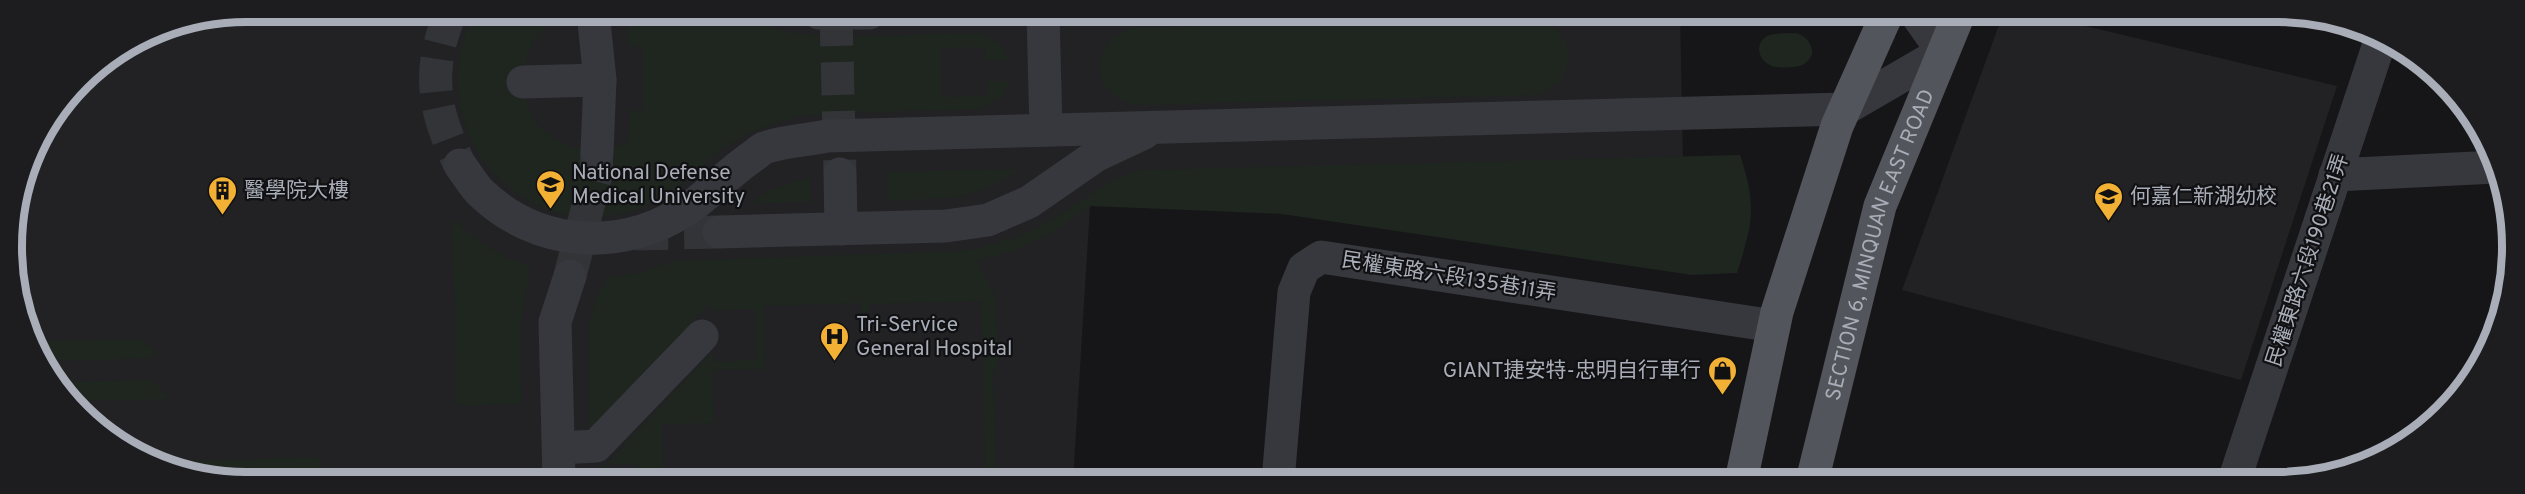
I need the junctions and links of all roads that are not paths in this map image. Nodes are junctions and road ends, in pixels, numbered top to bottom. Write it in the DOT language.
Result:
graph roads {
  1 [pos="594,22"];
  2 [pos="1043,22"];
  3 [pos="1883,22"];
  4 [pos="1922,22"];
  5 [pos="1955,22"];
  6 [pos="2378,47"];
  7 [pos="1942,52"];
  8 [pos="600,80"];
  9 [pos="523,82"];
  10 [pos="1845,109"];
  11 [pos="1156,127"];
  12 [pos="1046,130"];
  13 [pos="597,151"];
  14 [pos="460,165"];
  15 [pos="2488,167"];
  16 [pos="840,174"];
  17 [pos="2335,175"];
  18 [pos="841,229"];
  19 [pos="719,232"];
  20 [pos="570,276"];
  21 [pos="1774,326"];
  22 [pos="702,336"];
  23 [pos="559,448"];
  24 [pos="560,472"];
  25 [pos="1279,472"];
  26 [pos="1743,472"];
  27 [pos="1814,472"];
  28 [pos="2237,472"];
  1 -- 8 [label="lane"];
  2 -- 12 [label="lane"];
  3 -- 10 [label="main road"];
  4 -- 7 [label="lane"];
  5 -- 7 [label="main road, SECTION 6, MINQUAN EAST ROAD"];
  6 -- 17 [label="lane, 民權東路六段190巷21弄"];
  7 -- 10 [label="lane"];
  7 -- 27 [label="main road, SECTION 6, MINQUAN EAST ROAD"];
  8 -- 9 [label="lane"];
  8 -- 13 [label="lane"];
  10 -- 11 [label="lane"];
  10 -- 21 [label="main road"];
  11 -- 12 [label="lane"];
  11 -- 18 [label="lane"];
  12 -- 14 [label="lane"];
  15 -- 17 [label="lane"];
  16 -- 18 [label="lane"];
  17 -- 28 [label="lane, 民權東路六段190巷21弄"];
  18 -- 19 [label="lane"];
  20 -- 23 [label="lane"];
  21 -- 25 [label="lane, 民權東路六段135巷11弄"];
  21 -- 26 [label="main road"];
  22 -- 23 [label="lane"];
  23 -- 24 [label="lane"];
}
